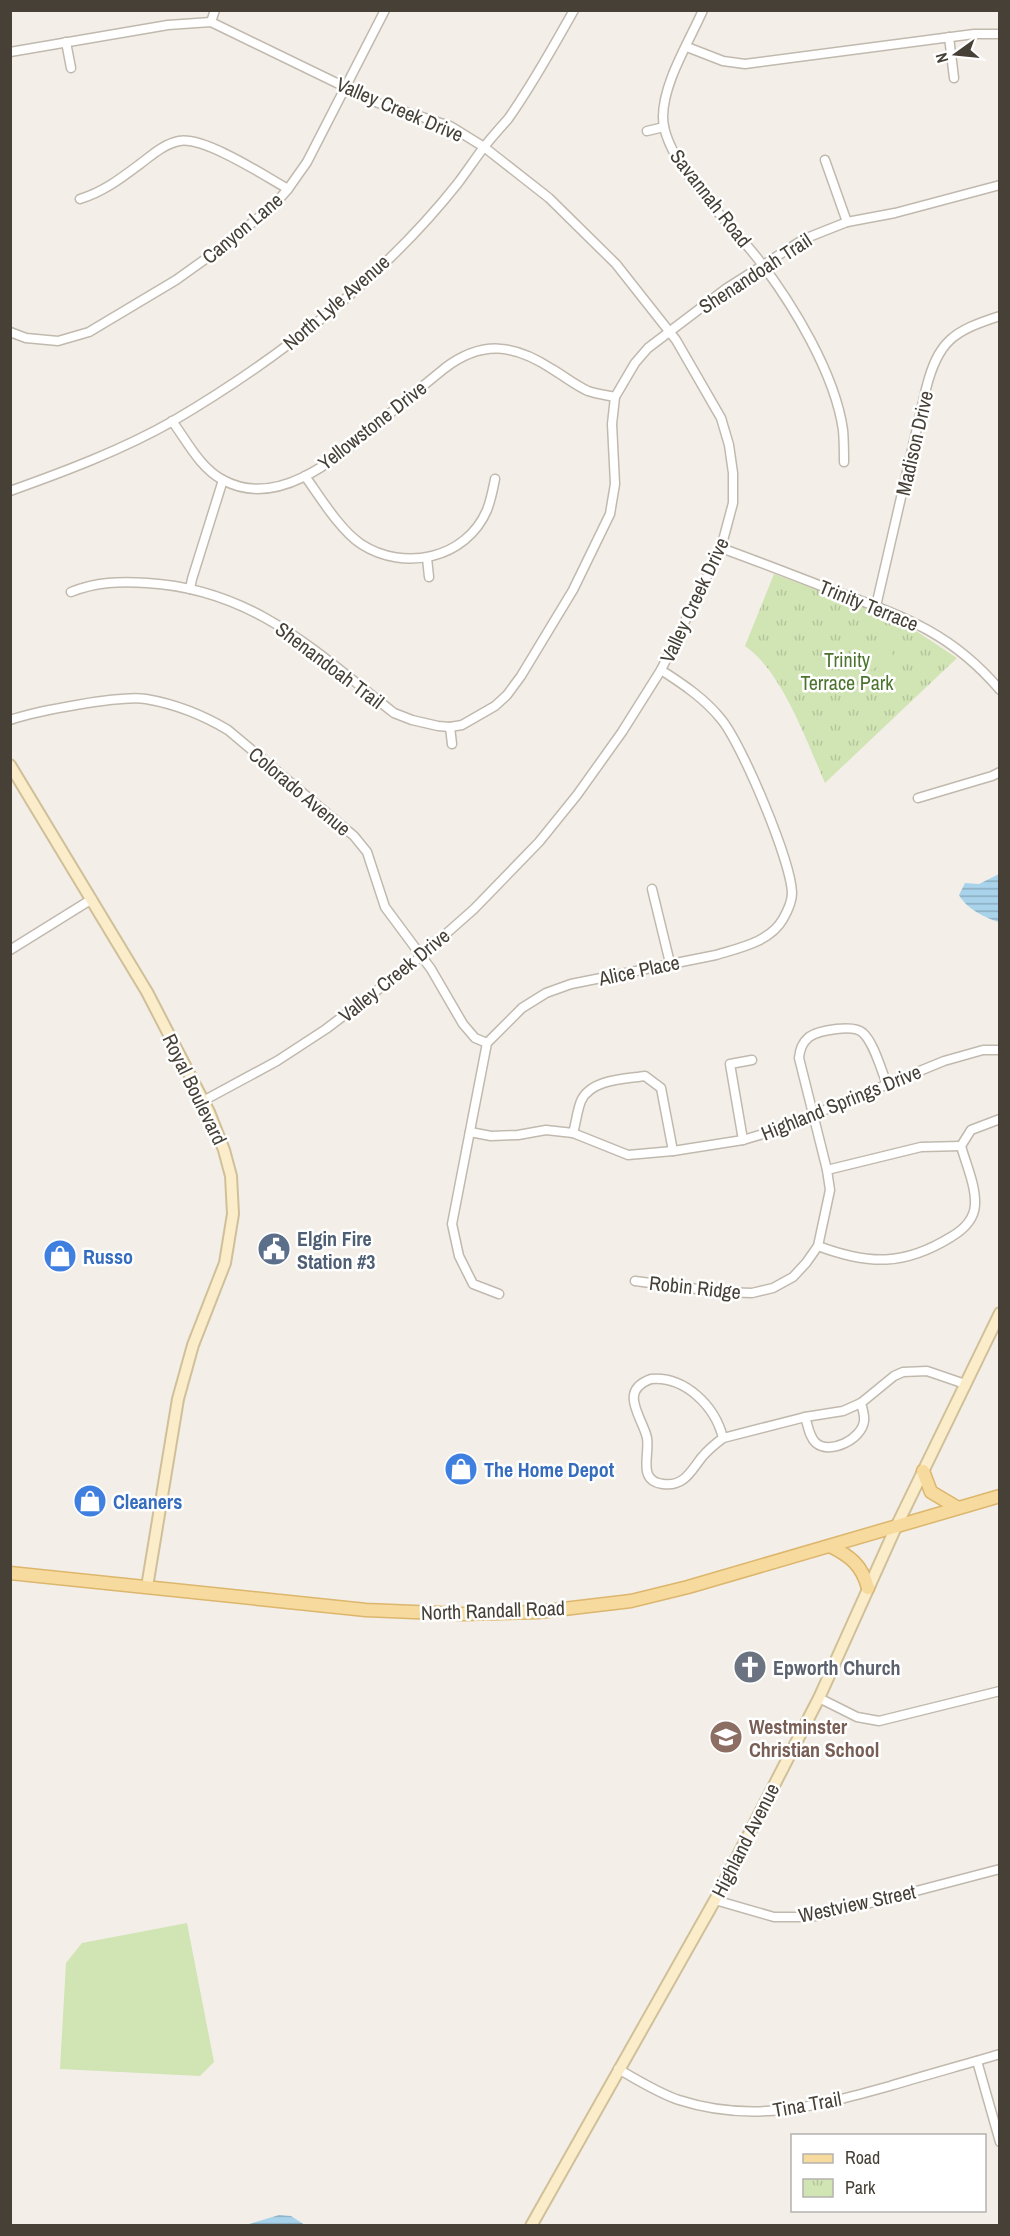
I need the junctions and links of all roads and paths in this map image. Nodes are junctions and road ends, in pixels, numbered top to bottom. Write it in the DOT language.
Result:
graph roads {
  1 [pos="215,10"];
  2 [pos="386,10"];
  3 [pos="574,10"];
  4 [pos="703,10"];
  5 [pos="211,22"];
  6 [pos="999,34"];
  7 [pos="949,37"];
  8 [pos="66,42"];
  9 [pos="687,47"];
  10 [pos="10,52"];
  11 [pos="71,68"];
  12 [pos="954,78"];
  13 [pos="345,87"];
  14 [pos="664,127"];
  15 [pos="647,131"];
  16 [pos="484,147"];
  17 [pos="825,160"];
  18 [pos="999,184"];
  19 [pos="288,189"];
  20 [pos="80,199"];
  21 [pos="847,222"];
  22 [pos="762,264"];
  23 [pos="999,316"];
  24 [pos="670,331"];
  25 [pos="11,335"];
  26 [pos="615,398"];
  27 [pos="172,421"];
  28 [pos="844,462"];
  29 [pos="305,476"];
  30 [pos="495,479"];
  31 [pos="223,480"];
  32 [pos="10,491"];
  33 [pos="721,548"];
  34 [pos="427,558"];
  35 [pos="429,577"];
  36 [pos="190,589"];
  37 [pos="71,592"];
  38 [pos="876,606"];
  39 [pos="661,669"];
  40 [pos="999,690"];
  41 [pos="10,720"];
  42 [pos="450,727"];
  43 [pos="452,744"];
  44 [pos="10,765"];
  45 [pos="999,772"];
  46 [pos="918,798"];
  47 [pos="652,889"];
  48 [pos="92,899"];
  49 [pos="10,950"];
  50 [pos="421,956"];
  51 [pos="669,963"];
  52 [pos="487,1043"];
  53 [pos="999,1050"];
  54 [pos="752,1060"];
  55 [pos="887,1084"];
  56 [pos="203,1101"];
  57 [pos="813,1115"];
  58 [pos="999,1119"];
  59 [pos="470,1132"];
  60 [pos="573,1133"];
  61 [pos="743,1140"];
  62 [pos="961,1146"];
  63 [pos="673,1150"];
  64 [pos="827,1170"];
  65 [pos="818,1246"];
  66 [pos="636,1281"];
  67 [pos="499,1294"];
  68 [pos="999,1313"];
  69 [pos="965,1384"];
  70 [pos="861,1403"];
  71 [pos="805,1417"];
  72 [pos="723,1438"];
  73 [pos="923,1471"];
  74 [pos="999,1496"];
  75 [pos="958,1508"];
  76 [pos="896,1527"];
  77 [pos="830,1546"];
  78 [pos="10,1574"];
  79 [pos="147,1587"];
  80 [pos="868,1588"];
  81 [pos="999,1691"];
  82 [pos="819,1698"];
  83 [pos="999,1869"];
  84 [pos="715,1899"];
  85 [pos="999,2054"];
  86 [pos="976,2061"];
  87 [pos="618,2069"];
  88 [pos="999,2142"];
  89 [pos="531,2226"];
  1 -- 5 [label="street"];
  2 -- 13 [label="street, Canyon Lane"];
  3 -- 16 [label="street, North Lyle Avenue"];
  4 -- 9 [label="street, Savannah Road"];
  5 -- 8 [label="street, Valley Creek Drive"];
  5 -- 13 [label="street, Valley Creek Drive"];
  6 -- 7 [label="street"];
  7 -- 9 [label="street"];
  7 -- 12 [label="street"];
  8 -- 10 [label="street, Valley Creek Drive"];
  8 -- 11 [label="street"];
  9 -- 14 [label="street, Savannah Road"];
  13 -- 16 [label="street, Valley Creek Drive"];
  13 -- 19 [label="street, Canyon Lane"];
  14 -- 15 [label="street, Savannah Road"];
  14 -- 22 [label="street, Savannah Road"];
  16 -- 24 [label="street, Valley Creek Drive"];
  16 -- 27 [label="street, North Lyle Avenue"];
  17 -- 21 [label="street"];
  18 -- 21 [label="street, Shenandoah Trail"];
  19 -- 20 [label="street"];
  19 -- 25 [label="street, Canyon Lane"];
  21 -- 22 [label="street, Shenandoah Trail"];
  22 -- 24 [label="street, Shenandoah Trail"];
  22 -- 28 [label="street, Savannah Road"];
  23 -- 38 [label="street, Madison Drive"];
  24 -- 26 [label="street, Shenandoah Trail"];
  24 -- 33 [label="street, Valley Creek Drive"];
  26 -- 29 [label="street, Yellowstone Drive"];
  26 -- 42 [label="street, Shenandoah Trail"];
  27 -- 31 [label="street, Yellowstone Drive"];
  27 -- 32 [label="street, North Lyle Avenue"];
  29 -- 31 [label="street, Yellowstone Drive"];
  29 -- 34 [label="street"];
  30 -- 34 [label="street"];
  31 -- 36 [label="street"];
  33 -- 38 [label="street, Trinity Terrace"];
  33 -- 39 [label="street, Valley Creek Drive"];
  34 -- 35 [label="street"];
  36 -- 37 [label="street, Shenandoah Trail"];
  36 -- 42 [label="street, Shenandoah Trail"];
  38 -- 40 [label="street, Trinity Terrace"];
  39 -- 50 [label="street, Valley Creek Drive"];
  39 -- 51 [label="street, Alice Place"];
  41 -- 50 [label="street, Colorado Avenue"];
  42 -- 43 [label="street"];
  44 -- 48 [label="main road, Royal Boulevard"];
  45 -- 46 [label="street"];
  47 -- 51 [label="street"];
  48 -- 49 [label="street"];
  48 -- 56 [label="main road, Royal Boulevard"];
  50 -- 52 [label="street, Colorado Avenue"];
  50 -- 56 [label="street, Valley Creek Drive"];
  51 -- 52 [label="street, Alice Place"];
  52 -- 59 [label="street"];
  53 -- 55 [label="street, Highland Springs Drive"];
  54 -- 61 [label="street"];
  55 -- 57 [label="street, Highland Springs Drive"];
  55 -- 57 [label="street, Robin Ridge"];
  56 -- 79 [label="main road, Royal Boulevard"];
  57 -- 61 [label="street, Highland Springs Drive"];
  57 -- 64 [label="street, Robin Ridge"];
  58 -- 62 [label="street"];
  59 -- 60 [label="street, Highland Springs Drive"];
  59 -- 67 [label="street"];
  60 -- 63 [label="street, Highland Springs Drive"];
  60 -- 63 [label="street"];
  61 -- 63 [label="street, Highland Springs Drive"];
  62 -- 64 [label="street"];
  62 -- 65 [label="street"];
  64 -- 65 [label="street, Robin Ridge"];
  65 -- 66 [label="street, Robin Ridge"];
  68 -- 69 [label="main road, Highland Avenue"];
  69 -- 70 [label="street"];
  69 -- 73 [label="main road, Highland Avenue"];
  70 -- 71 [label="street"];
  70 -- 71 [label="street"];
  71 -- 72 [label="street"];
  72 -- 72 [label="street"];
  73 -- 75 [label="main road"];
  73 -- 76 [label="main road, Highland Avenue"];
  74 -- 75 [label="main road, North Randall Road"];
  75 -- 76 [label="main road, North Randall Road"];
  76 -- 77 [label="main road, North Randall Road"];
  76 -- 80 [label="main road, Highland Avenue"];
  77 -- 79 [label="main road, North Randall Road"];
  77 -- 80 [label="main road"];
  78 -- 79 [label="main road, North Randall Road"];
  80 -- 82 [label="main road, Highland Avenue"];
  81 -- 82 [label="street"];
  82 -- 84 [label="main road, Highland Avenue"];
  83 -- 84 [label="street, Westview Street"];
  84 -- 87 [label="main road, Highland Avenue"];
  85 -- 86 [label="street, Tina Trail"];
  86 -- 87 [label="street, Tina Trail"];
  86 -- 88 [label="street"];
  87 -- 89 [label="main road, Highland Avenue"];
}
